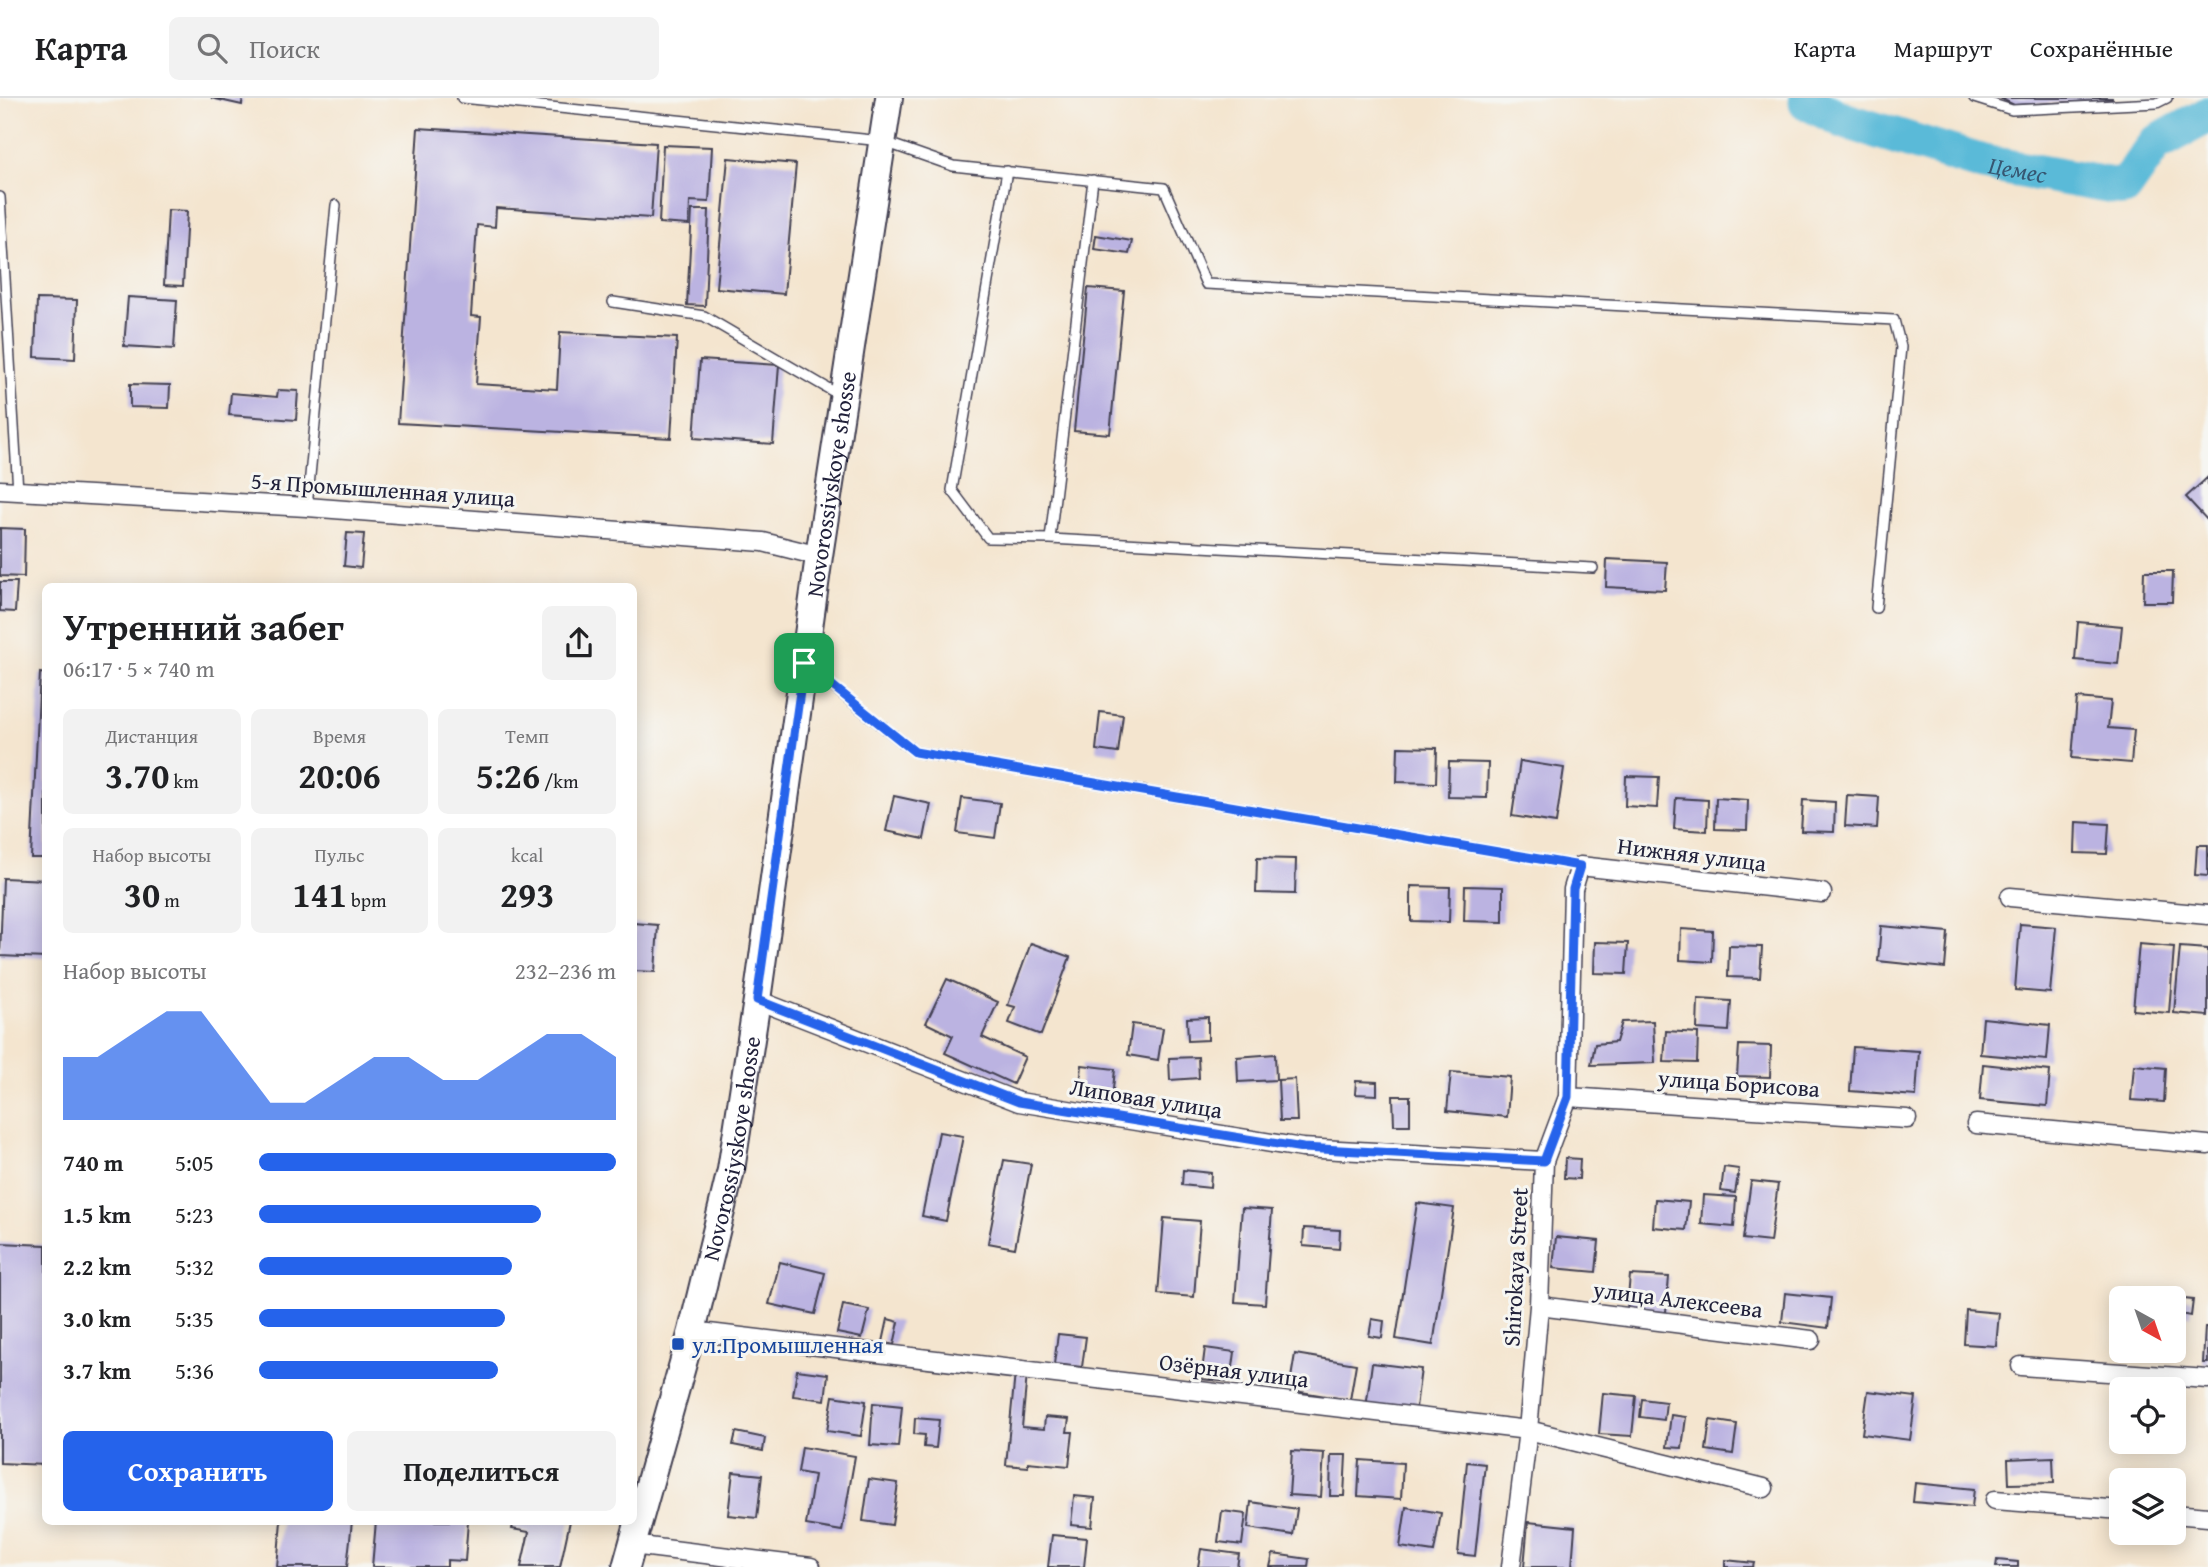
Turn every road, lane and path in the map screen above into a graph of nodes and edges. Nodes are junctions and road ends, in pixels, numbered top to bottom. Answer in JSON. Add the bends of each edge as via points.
{"nodes":[{"id":1,"x":462,"y":98,"type":"edge"},
{"id":2,"x":888,"y":98,"type":"edge"},
{"id":3,"x":1974,"y":98,"type":"edge"},
{"id":4,"x":2167,"y":98,"type":"edge"},
{"id":5,"x":882,"y":141,"type":"junction"},
{"id":6,"x":1007,"y":171,"type":"junction"},
{"id":7,"x":1093,"y":180,"type":"junction"},
{"id":8,"x":0,"y":197,"type":"edge"},
{"id":9,"x":336,"y":205,"type":"dead end"},
{"id":10,"x":613,"y":302,"type":"dead end"},
{"id":11,"x":843,"y":397,"type":"junction"},
{"id":12,"x":0,"y":490,"type":"edge"},
{"id":13,"x":18,"y":491,"type":"junction"},
{"id":14,"x":307,"y":507,"type":"junction"},
{"id":15,"x":1050,"y":539,"type":"junction"},
{"id":16,"x":819,"y":556,"type":"junction"},
{"id":17,"x":1593,"y":568,"type":"dead end"},
{"id":18,"x":1876,"y":608,"type":"dead end"},
{"id":19,"x":804,"y":663,"type":"junction"},
{"id":20,"x":1580,"y":866,"type":"junction"},
{"id":21,"x":1822,"y":894,"type":"dead end"},
{"id":22,"x":2010,"y":897,"type":"dead end"},
{"id":23,"x":2208,"y":915,"type":"edge"},
{"id":24,"x":757,"y":1000,"type":"junction"},
{"id":25,"x":1568,"y":1097,"type":"junction"},
{"id":26,"x":1907,"y":1119,"type":"dead end"},
{"id":27,"x":1976,"y":1124,"type":"dead end"},
{"id":28,"x":2208,"y":1145,"type":"edge"},
{"id":29,"x":1544,"y":1161,"type":"junction"},
{"id":30,"x":1539,"y":1306,"type":"junction"},
{"id":31,"x":692,"y":1331,"type":"junction"},
{"id":32,"x":1811,"y":1340,"type":"dead end"},
{"id":33,"x":2021,"y":1366,"type":"dead end"},
{"id":34,"x":2208,"y":1380,"type":"edge"},
{"id":35,"x":1528,"y":1430,"type":"junction"},
{"id":36,"x":1764,"y":1488,"type":"dead end"},
{"id":37,"x":1995,"y":1500,"type":"dead end"},
{"id":38,"x":2109,"y":1509,"type":"edge"},
{"id":39,"x":2186,"y":1515,"type":"edge"},
{"id":40,"x":2208,"y":1517,"type":"edge"},
{"id":41,"x":629,"y":1556,"type":"edge"},
{"id":42,"x":811,"y":1567,"type":"edge"},
{"id":43,"x":1511,"y":1567,"type":"edge"}],
"edges":[{"from":1,"to":5,"type":"lane"},
{"from":2,"to":5,"type":"main road","name":"Novorossiyskoye shosse"},
{"from":3,"to":4,"type":"lane","via":[[2015,110],[2157,103]]},
{"from":5,"to":6,"type":"lane","via":[[953,166]]},
{"from":5,"to":11,"type":"main road","name":"Novorossiyskoye shosse"},
{"from":6,"to":7,"type":"lane"},
{"from":6,"to":15,"type":"lane","via":[[952,490],[988,538]]},
{"from":7,"to":15,"type":"lane"},
{"from":7,"to":18,"type":"lane","via":[[1164,188],[1206,285],[1894,320],[1901,347]]},
{"from":8,"to":13,"type":"lane"},
{"from":9,"to":14,"type":"lane"},
{"from":10,"to":11,"type":"lane","via":[[704,316]]},
{"from":11,"to":16,"type":"main road","name":"Novorossiyskoye shosse"},
{"from":12,"to":13,"type":"street","name":"5-я Промышленная улица"},
{"from":13,"to":14,"type":"street","name":"5-я Промышленная улица"},
{"from":14,"to":16,"type":"street","name":"5-я Промышленная улица","via":[[763,542]]},
{"from":15,"to":17,"type":"lane"},
{"from":16,"to":19,"type":"main road","name":"Novorossiyskoye shosse"},
{"from":19,"to":20,"type":"lane","via":[[915,752]]},
{"from":19,"to":24,"type":"main road","name":"Novorossiyskoye shosse"},
{"from":20,"to":21,"type":"street","name":"Нижняя улица"},
{"from":20,"to":25,"type":"street","name":"Shirokaya Street","via":[[1573,889]]},
{"from":22,"to":23,"type":"street"},
{"from":24,"to":29,"type":"street","name":"Липовая улица","via":[[1019,1102],[1303,1148]]},
{"from":24,"to":31,"type":"main road","name":"Novorossiyskoye shosse","via":[[731,1170]]},
{"from":25,"to":26,"type":"street","name":"улица Борисова"},
{"from":25,"to":29,"type":"street","name":"Shirokaya Street"},
{"from":27,"to":28,"type":"street"},
{"from":29,"to":30,"type":"street","name":"Shirokaya Street"},
{"from":30,"to":32,"type":"street","name":"улица Алексеева"},
{"from":30,"to":35,"type":"street","name":"Shirokaya Street"},
{"from":31,"to":35,"type":"street","name":"Озёрная улица"},
{"from":31,"to":41,"type":"main road","name":"Novorossiyskoye shosse"},
{"from":33,"to":34,"type":"street"},
{"from":35,"to":36,"type":"street","name":"Озёрная улица"},
{"from":35,"to":43,"type":"street","name":"Shirokaya Street"},
{"from":37,"to":38,"type":"street"},
{"from":39,"to":40,"type":"street"},
{"from":41,"to":42,"type":"street"}]}
